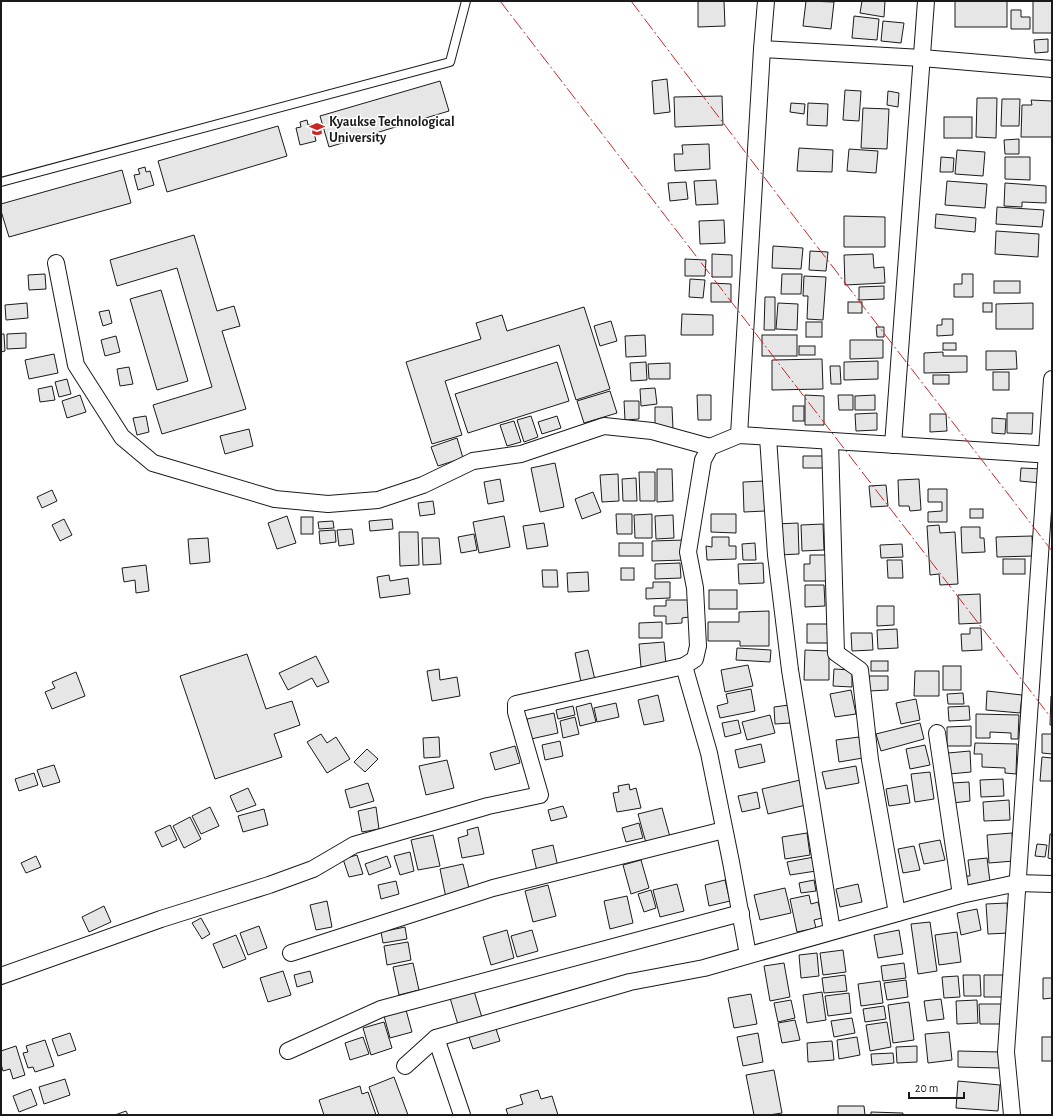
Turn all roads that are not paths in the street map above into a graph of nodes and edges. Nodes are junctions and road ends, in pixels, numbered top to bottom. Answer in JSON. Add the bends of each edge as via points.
{"nodes":[{"id":1,"x":466,"y":1,"type":"edge"},
{"id":2,"x":766,"y":1,"type":"edge"},
{"id":3,"x":926,"y":1,"type":"edge"},
{"id":4,"x":762,"y":49,"type":"junction"},
{"id":5,"x":922,"y":58,"type":"junction"},
{"id":6,"x":1052,"y":69,"type":"edge"},
{"id":7,"x":1,"y":182,"type":"edge"},
{"id":8,"x":56,"y":263,"type":"dead end"},
{"id":9,"x":1052,"y":379,"type":"edge"},
{"id":10,"x":739,"y":435,"type":"junction"},
{"id":11,"x":768,"y":437,"type":"junction"},
{"id":12,"x":830,"y":441,"type":"junction"},
{"id":13,"x":893,"y":445,"type":"junction"},
{"id":14,"x":710,"y":447,"type":"junction"},
{"id":15,"x":1049,"y":455,"type":"edge"},
{"id":16,"x":684,"y":666,"type":"junction"},
{"id":17,"x":937,"y":733,"type":"dead end"},
{"id":18,"x":724,"y":830,"type":"junction"},
{"id":19,"x":1017,"y":883,"type":"junction"},
{"id":20,"x":1052,"y":884,"type":"edge"},
{"id":21,"x":961,"y":895,"type":"junction"},
{"id":22,"x":741,"y":913,"type":"junction"},
{"id":23,"x":898,"y":913,"type":"junction"},
{"id":24,"x":832,"y":931,"type":"junction"},
{"id":25,"x":291,"y":953,"type":"dead end"},
{"id":26,"x":748,"y":955,"type":"junction"},
{"id":27,"x":1,"y":976,"type":"edge"},
{"id":28,"x":436,"y":1038,"type":"junction"},
{"id":29,"x":288,"y":1051,"type":"dead end"},
{"id":30,"x":405,"y":1066,"type":"dead end"},
{"id":31,"x":462,"y":1115,"type":"edge"},
{"id":32,"x":1012,"y":1115,"type":"edge"}],
"edges":[{"from":1,"to":7,"type":"lane","via":[[450,62]]},
{"from":2,"to":4,"type":"street"},
{"from":3,"to":5,"type":"street"},
{"from":4,"to":5,"type":"street"},
{"from":4,"to":10,"type":"street"},
{"from":5,"to":6,"type":"street"},
{"from":5,"to":13,"type":"street"},
{"from":8,"to":14,"type":"street","via":[[76,365],[122,437],[153,463],[275,499],[328,504],[378,500],[423,485],[473,461],[521,454],[604,426],[652,431]]},
{"from":9,"to":15,"type":"street"},
{"from":10,"to":11,"type":"street"},
{"from":10,"to":14,"type":"street"},
{"from":11,"to":12,"type":"street"},
{"from":11,"to":24,"type":"street","via":[[776,555],[790,670]]},
{"from":12,"to":13,"type":"street"},
{"from":12,"to":23,"type":"street","via":[[836,654],[860,670],[870,760]]},
{"from":13,"to":15,"type":"street"},
{"from":14,"to":16,"type":"street","via":[[703,460],[688,552],[695,588],[698,646],[695,659]]},
{"from":15,"to":19,"type":"street"},
{"from":16,"to":18,"type":"street","via":[[708,753]]},
{"from":16,"to":27,"type":"street","via":[[516,704],[516,712],[540,795],[488,806],[354,845],[314,869],[269,886],[161,919]]},
{"from":17,"to":21,"type":"street"},
{"from":18,"to":22,"type":"street"},
{"from":18,"to":25,"type":"street","via":[[493,888]]},
{"from":19,"to":20,"type":"street"},
{"from":19,"to":21,"type":"street"},
{"from":19,"to":32,"type":"street","via":[[1006,1052]]},
{"from":21,"to":23,"type":"street"},
{"from":22,"to":26,"type":"street"},
{"from":22,"to":29,"type":"street","via":[[382,1010]]},
{"from":23,"to":24,"type":"street"},
{"from":24,"to":26,"type":"street"},
{"from":26,"to":28,"type":"street","via":[[704,968],[630,982]]},
{"from":28,"to":30,"type":"street"},
{"from":28,"to":31,"type":"street"}]}
